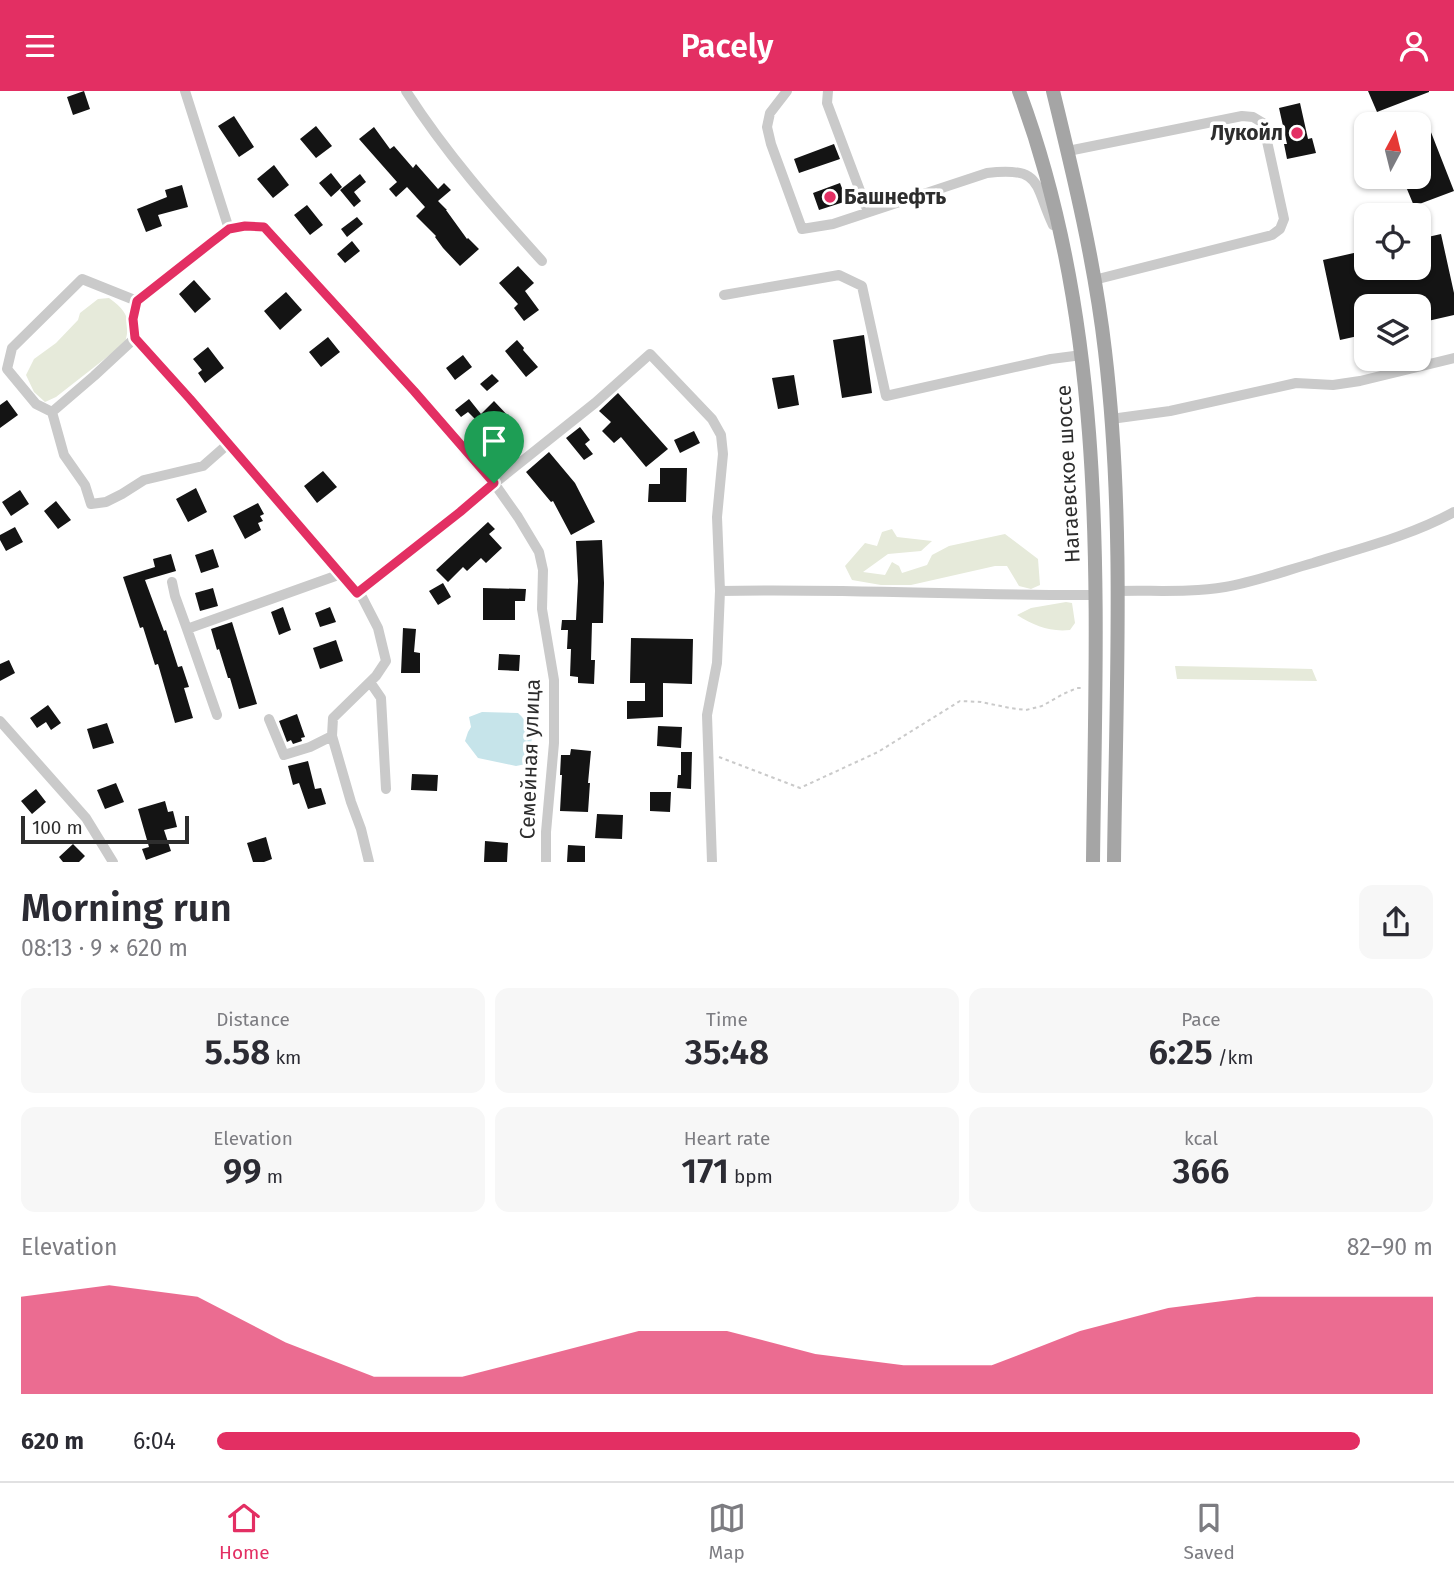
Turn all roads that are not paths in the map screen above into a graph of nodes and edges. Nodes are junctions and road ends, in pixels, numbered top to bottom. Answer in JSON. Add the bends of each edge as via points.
{"nodes":[{"id":1,"x":185,"y":91,"type":"edge"},
{"id":2,"x":406,"y":91,"type":"edge"},
{"id":3,"x":787,"y":91,"type":"edge"},
{"id":4,"x":828,"y":91,"type":"edge"},
{"id":5,"x":1019,"y":91,"type":"edge"},
{"id":6,"x":1053,"y":91,"type":"edge"},
{"id":7,"x":1068,"y":151,"type":"junction"},
{"id":8,"x":868,"y":212,"type":"junction"},
{"id":9,"x":229,"y":229,"type":"junction"},
{"id":10,"x":1063,"y":244,"type":"junction"},
{"id":11,"x":542,"y":261,"type":"dead end"},
{"id":12,"x":1094,"y":280,"type":"junction"},
{"id":13,"x":724,"y":295,"type":"dead end"},
{"id":14,"x":137,"y":301,"type":"junction"},
{"id":15,"x":135,"y":338,"type":"junction"},
{"id":16,"x":1082,"y":355,"type":"junction"},
{"id":17,"x":1454,"y":358,"type":"edge"},
{"id":18,"x":52,"y":412,"type":"junction"},
{"id":19,"x":1111,"y":419,"type":"junction"},
{"id":20,"x":228,"y":444,"type":"junction"},
{"id":21,"x":494,"y":483,"type":"junction"},
{"id":22,"x":1454,"y":512,"type":"edge"},
{"id":23,"x":341,"y":574,"type":"junction"},
{"id":24,"x":172,"y":582,"type":"dead end"},
{"id":25,"x":720,"y":591,"type":"junction"},
{"id":26,"x":1117,"y":591,"type":"junction"},
{"id":27,"x":357,"y":593,"type":"junction"},
{"id":28,"x":1096,"y":595,"type":"junction"},
{"id":29,"x":187,"y":629,"type":"junction"},
{"id":30,"x":370,"y":682,"type":"junction"},
{"id":31,"x":1116,"y":691,"type":"junction"},
{"id":32,"x":217,"y":715,"type":"dead end"},
{"id":33,"x":269,"y":719,"type":"dead end"},
{"id":34,"x":0,"y":721,"type":"edge"},
{"id":35,"x":332,"y":737,"type":"junction"},
{"id":36,"x":386,"y":789,"type":"dead end"},
{"id":37,"x":111,"y":861,"type":"edge"},
{"id":38,"x":369,"y":862,"type":"edge"},
{"id":39,"x":546,"y":862,"type":"edge"},
{"id":40,"x":712,"y":862,"type":"edge"},
{"id":41,"x":1093,"y":862,"type":"edge"},
{"id":42,"x":1114,"y":862,"type":"edge"},
{"id":43,"x":1119,"y":862,"type":"edge"}],
"edges":[{"from":1,"to":9,"type":"street"},
{"from":2,"to":11,"type":"street","via":[[474,183]]},
{"from":3,"to":8,"type":"street","via":[[770,113],[767,127],[803,229]]},
{"from":4,"to":8,"type":"street","via":[[827,103]]},
{"from":5,"to":10,"type":"main road","name":"Нагаевское шоссе"},
{"from":6,"to":7,"type":"main road","name":"Нагаевское шоссе"},
{"from":7,"to":12,"type":"main road","name":"Нагаевское шоссе"},
{"from":7,"to":12,"type":"street","via":[[1253,117],[1263,123],[1284,219],[1272,235]]},
{"from":8,"to":10,"type":"street","via":[[987,173],[1018,172],[1038,185]]},
{"from":9,"to":14,"type":"street"},
{"from":9,"to":21,"type":"street","name":"Семейная улица","via":[[264,227]]},
{"from":10,"to":16,"type":"main road","name":"Нагаевское шоссе"},
{"from":12,"to":19,"type":"main road","name":"Нагаевское шоссе"},
{"from":13,"to":16,"type":"street","via":[[839,275],[862,286],[886,396]]},
{"from":14,"to":15,"type":"street"},
{"from":14,"to":18,"type":"street","via":[[82,279],[12,348],[7,369],[36,404]]},
{"from":15,"to":18,"type":"street"},
{"from":15,"to":20,"type":"street"},
{"from":16,"to":28,"type":"main road","name":"Нагаевское шоссе","via":[[1090,430]]},
{"from":17,"to":19,"type":"street","via":[[1360,381],[1296,383]]},
{"from":18,"to":20,"type":"street","via":[[64,455],[85,485],[91,504],[106,502],[144,479],[203,466]]},
{"from":19,"to":26,"type":"main road","name":"Нагаевское шоссе"},
{"from":20,"to":23,"type":"street"},
{"from":21,"to":25,"type":"street","via":[[650,354],[712,419],[721,435]]},
{"from":21,"to":27,"type":"street"},
{"from":21,"to":39,"type":"street","name":"Семейная улица","via":[[532,539],[543,571],[542,609],[554,680]]},
{"from":22,"to":26,"type":"street","via":[[1374,544],[1250,581],[1200,589]]},
{"from":23,"to":27,"type":"street"},
{"from":23,"to":29,"type":"street"},
{"from":24,"to":29,"type":"street"},
{"from":25,"to":28,"type":"street"},
{"from":25,"to":40,"type":"street","via":[[717,663],[707,715]]},
{"from":26,"to":31,"type":"main road","name":"Нагаевское шоссе"},
{"from":27,"to":30,"type":"street","via":[[377,628],[386,661]]},
{"from":28,"to":41,"type":"main road","name":"Нагаевское шоссе"},
{"from":29,"to":32,"type":"street"},
{"from":30,"to":35,"type":"street","via":[[333,718]]},
{"from":30,"to":36,"type":"street","via":[[381,698]]},
{"from":31,"to":42,"type":"main road","name":"Нагаевское шоссе"},
{"from":31,"to":43,"type":"main road"},
{"from":33,"to":35,"type":"street","via":[[284,755]]},
{"from":34,"to":37,"type":"street","via":[[86,818]]},
{"from":35,"to":38,"type":"street"}]}
